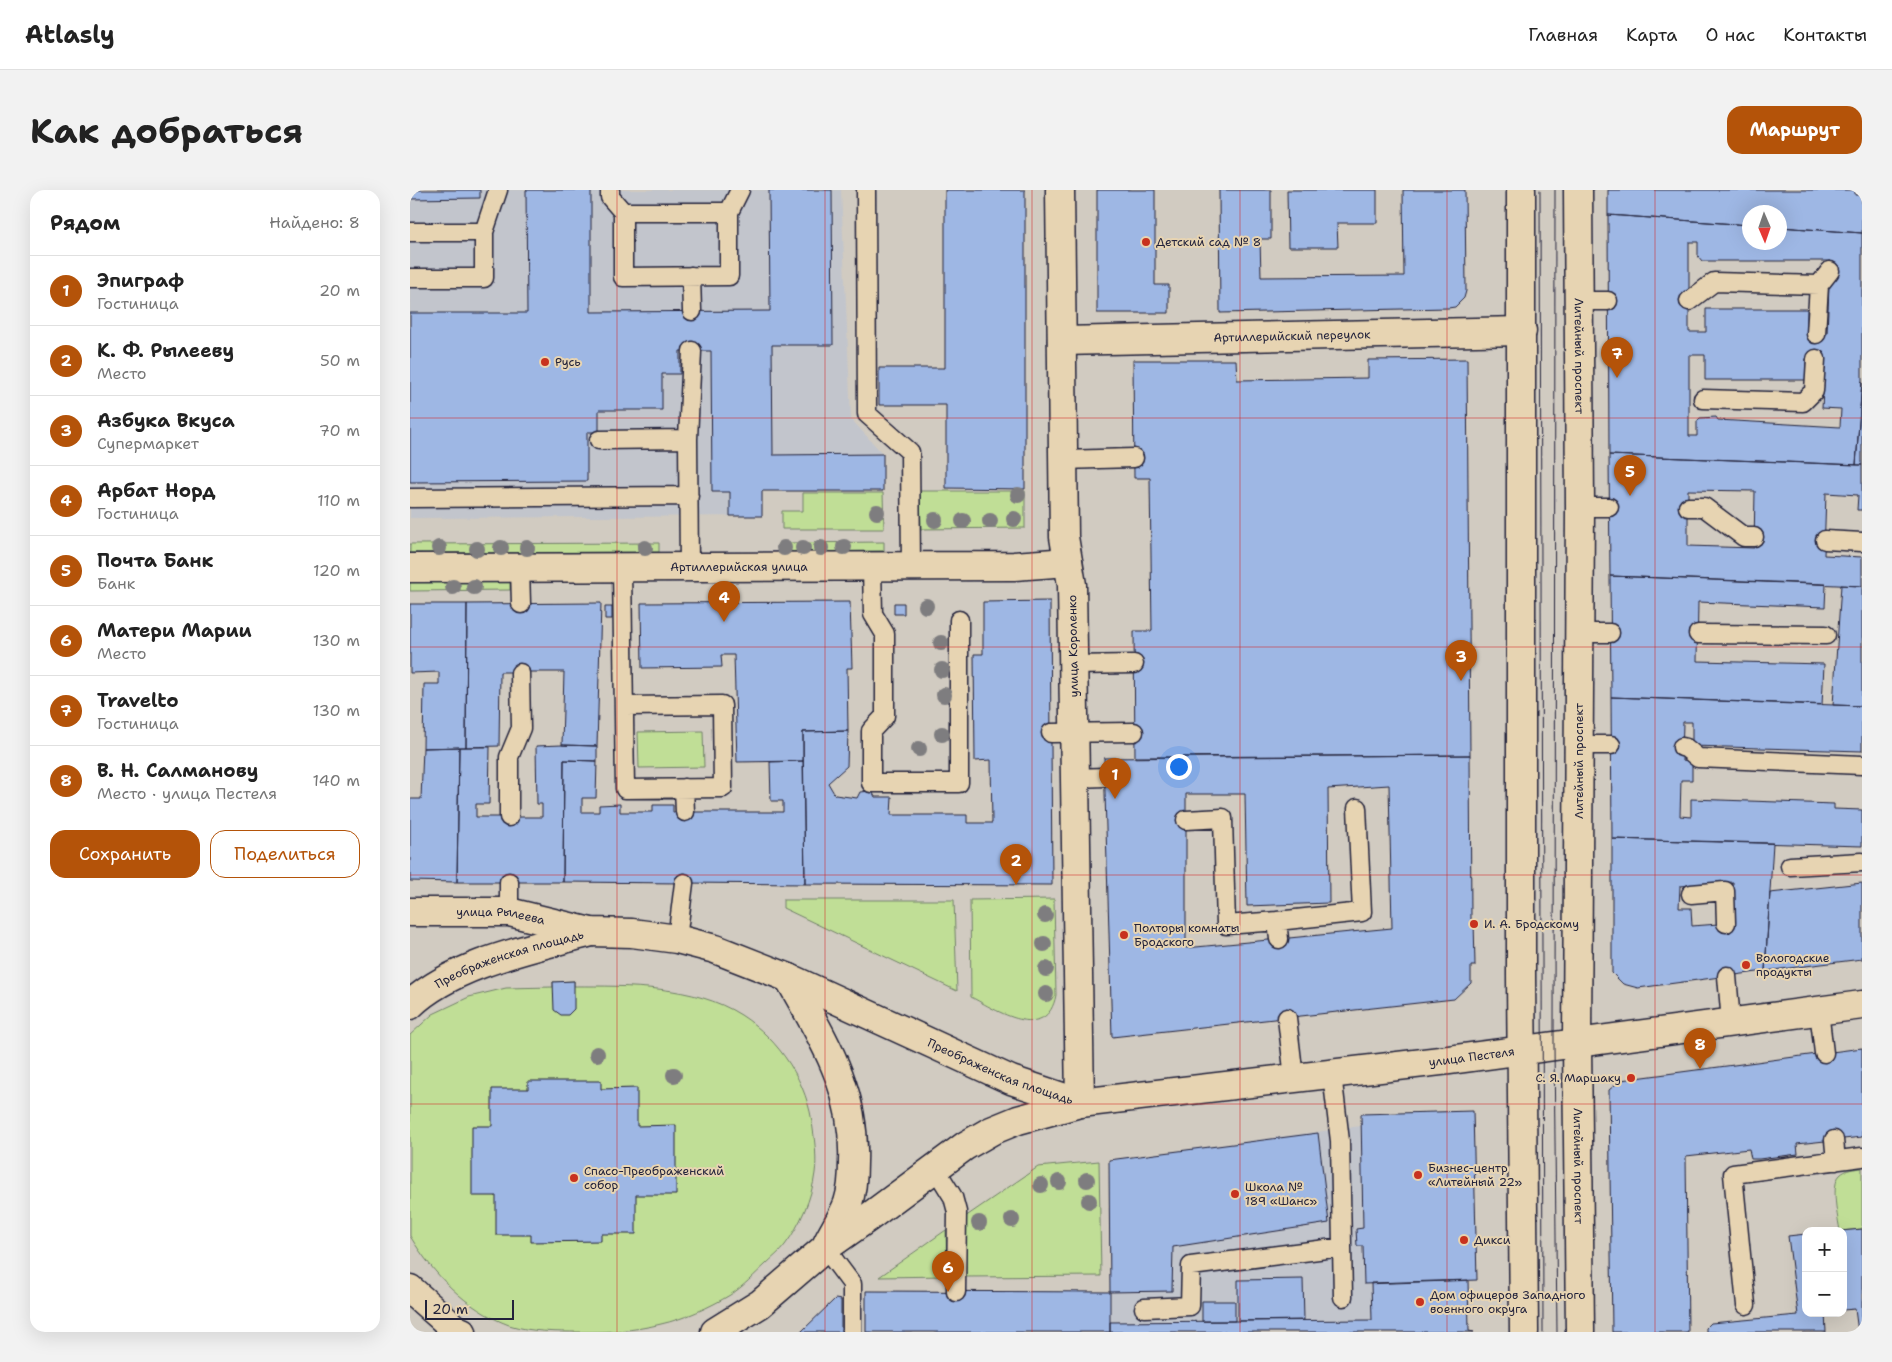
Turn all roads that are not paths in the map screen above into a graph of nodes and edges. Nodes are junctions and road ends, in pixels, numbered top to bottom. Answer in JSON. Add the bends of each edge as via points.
{"nodes":[{"id":1,"x":498,"y":190,"type":"edge"},
{"id":2,"x":610,"y":190,"type":"edge"},
{"id":3,"x":740,"y":190,"type":"edge"},
{"id":4,"x":866,"y":190,"type":"edge"},
{"id":5,"x":1060,"y":190,"type":"edge"},
{"id":6,"x":1521,"y":190,"type":"edge"},
{"id":7,"x":1578,"y":190,"type":"edge"},
{"id":8,"x":623,"y":212,"type":"junction"},
{"id":9,"x":729,"y":212,"type":"junction"},
{"id":10,"x":410,"y":232,"type":"edge"},
{"id":11,"x":484,"y":232,"type":"junction"},
{"id":12,"x":691,"y":276,"type":"junction"},
{"id":13,"x":410,"y":278,"type":"edge"},
{"id":14,"x":1689,"y":300,"type":"dead end"},
{"id":15,"x":1578,"y":301,"type":"junction"},
{"id":16,"x":1608,"y":301,"type":"dead end"},
{"id":17,"x":692,"y":311,"type":"dead end"},
{"id":18,"x":1522,"y":331,"type":"junction"},
{"id":19,"x":1816,"y":334,"type":"dead end"},
{"id":20,"x":1062,"y":341,"type":"junction"},
{"id":21,"x":692,"y":351,"type":"dead end"},
{"id":22,"x":1816,"y":359,"type":"dead end"},
{"id":23,"x":1703,"y":399,"type":"dead end"},
{"id":24,"x":688,"y":439,"type":"junction"},
{"id":25,"x":599,"y":440,"type":"dead end"},
{"id":26,"x":1134,"y":458,"type":"dead end"},
{"id":27,"x":1063,"y":460,"type":"junction"},
{"id":28,"x":688,"y":496,"type":"junction"},
{"id":29,"x":410,"y":498,"type":"edge"},
{"id":30,"x":1580,"y":507,"type":"junction"},
{"id":31,"x":1610,"y":507,"type":"dead end"},
{"id":32,"x":1688,"y":508,"type":"dead end"},
{"id":33,"x":1754,"y":537,"type":"dead end"},
{"id":34,"x":1825,"y":540,"type":"dead end"},
{"id":35,"x":1862,"y":542,"type":"edge"},
{"id":36,"x":1068,"y":562,"type":"junction"},
{"id":37,"x":911,"y":566,"type":"junction"},
{"id":38,"x":872,"y":567,"type":"junction"},
{"id":39,"x":410,"y":568,"type":"edge"},
{"id":40,"x":520,"y":568,"type":"junction"},
{"id":41,"x":622,"y":568,"type":"junction"},
{"id":42,"x":689,"y":568,"type":"junction"},
{"id":43,"x":521,"y":604,"type":"dead end"},
{"id":44,"x":959,"y":620,"type":"dead end"},
{"id":45,"x":1579,"y":633,"type":"junction"},
{"id":46,"x":1610,"y":633,"type":"dead end"},
{"id":47,"x":1698,"y":634,"type":"dead end"},
{"id":48,"x":1826,"y":635,"type":"dead end"},
{"id":49,"x":1134,"y":664,"type":"dead end"},
{"id":50,"x":1074,"y":665,"type":"junction"},
{"id":51,"x":520,"y":673,"type":"dead end"},
{"id":52,"x":624,"y":706,"type":"junction"},
{"id":53,"x":1134,"y":732,"type":"dead end"},
{"id":54,"x":1063,"y":733,"type":"junction"},
{"id":55,"x":1578,"y":745,"type":"junction"},
{"id":56,"x":1611,"y":745,"type":"dead end"},
{"id":57,"x":1682,"y":747,"type":"dead end"},
{"id":58,"x":1862,"y":765,"type":"edge"},
{"id":59,"x":1105,"y":777,"type":"dead end"},
{"id":60,"x":1075,"y":778,"type":"junction"},
{"id":61,"x":684,"y":788,"type":"junction"},
{"id":62,"x":1357,"y":808,"type":"dead end"},
{"id":63,"x":685,"y":812,"type":"dead end"},
{"id":64,"x":509,"y":817,"type":"dead end"},
{"id":65,"x":1186,"y":820,"type":"dead end"},
{"id":66,"x":1862,"y":862,"type":"edge"},
{"id":67,"x":1790,"y":866,"type":"dead end"},
{"id":68,"x":509,"y":882,"type":"dead end"},
{"id":69,"x":684,"y":883,"type":"dead end"},
{"id":70,"x":1691,"y":894,"type":"dead end"},
{"id":71,"x":410,"y":912,"type":"edge"},
{"id":72,"x":509,"y":912,"type":"junction"},
{"id":73,"x":1277,"y":921,"type":"junction"},
{"id":74,"x":1726,"y":923,"type":"dead end"},
{"id":75,"x":591,"y":932,"type":"junction"},
{"id":76,"x":676,"y":939,"type":"junction"},
{"id":77,"x":1279,"y":939,"type":"dead end"},
{"id":78,"x":1727,"y":976,"type":"dead end"},
{"id":79,"x":789,"y":978,"type":"junction"},
{"id":80,"x":410,"y":1005,"type":"edge"},
{"id":81,"x":1862,"y":1005,"type":"edge"},
{"id":82,"x":1819,"y":1011,"type":"junction"},
{"id":83,"x":1287,"y":1018,"type":"dead end"},
{"id":84,"x":1731,"y":1022,"type":"junction"},
{"id":85,"x":1577,"y":1043,"type":"junction"},
{"id":86,"x":1522,"y":1050,"type":"junction"},
{"id":87,"x":1824,"y":1053,"type":"dead end"},
{"id":88,"x":1332,"y":1074,"type":"junction"},
{"id":89,"x":1294,"y":1078,"type":"junction"},
{"id":90,"x":1080,"y":1103,"type":"junction"},
{"id":91,"x":1834,"y":1140,"type":"dead end"},
{"id":92,"x":1862,"y":1157,"type":"edge"},
{"id":93,"x":1836,"y":1161,"type":"junction"},
{"id":94,"x":935,"y":1168,"type":"junction"},
{"id":95,"x":1342,"y":1247,"type":"junction"},
{"id":96,"x":825,"y":1248,"type":"junction"},
{"id":97,"x":410,"y":1288,"type":"edge"},
{"id":98,"x":956,"y":1292,"type":"dead end"},
{"id":99,"x":1343,"y":1297,"type":"dead end"},
{"id":100,"x":1746,"y":1305,"type":"dead end"},
{"id":101,"x":1144,"y":1308,"type":"dead end"},
{"id":102,"x":462,"y":1332,"type":"edge"},
{"id":103,"x":716,"y":1332,"type":"edge"},
{"id":104,"x":852,"y":1332,"type":"edge"},
{"id":105,"x":1524,"y":1332,"type":"edge"},
{"id":106,"x":1580,"y":1332,"type":"edge"}],
"edges":[{"from":1,"to":11,"type":"lane"},
{"from":2,"to":8,"type":"lane","via":[[610,197]]},
{"from":3,"to":9,"type":"lane"},
{"from":4,"to":37,"type":"lane","via":[[867,414],[910,452]]},
{"from":5,"to":20,"type":"street","name":"улица Короленко"},
{"from":6,"to":18,"type":"street"},
{"from":7,"to":15,"type":"street","name":"Литейный проспект"},
{"from":8,"to":9,"type":"lane"},
{"from":8,"to":12,"type":"lane","via":[[623,276]]},
{"from":9,"to":12,"type":"lane","via":[[729,276]]},
{"from":10,"to":11,"type":"lane"},
{"from":11,"to":13,"type":"lane","via":[[484,278]]},
{"from":12,"to":17,"type":"lane"},
{"from":14,"to":19,"type":"lane","via":[[1714,282],[1825,278]]},
{"from":15,"to":16,"type":"lane"},
{"from":15,"to":30,"type":"street","name":"Литейный проспект"},
{"from":18,"to":20,"type":"street","name":"Артиллерийский переулок"},
{"from":18,"to":86,"type":"street"},
{"from":20,"to":27,"type":"street","name":"улица Короленко"},
{"from":21,"to":24,"type":"lane"},
{"from":22,"to":23,"type":"lane","via":[[1814,391],[1803,402]]},
{"from":24,"to":25,"type":"lane"},
{"from":24,"to":28,"type":"lane"},
{"from":26,"to":27,"type":"lane"},
{"from":27,"to":36,"type":"street","name":"улица Короленко","via":[[1064,537]]},
{"from":28,"to":29,"type":"lane"},
{"from":28,"to":42,"type":"lane"},
{"from":30,"to":31,"type":"lane"},
{"from":30,"to":45,"type":"street","name":"Литейный проспект"},
{"from":32,"to":33,"type":"lane","via":[[1704,507],[1744,537]]},
{"from":34,"to":35,"type":"lane"},
{"from":36,"to":37,"type":"street","name":"Артиллерийская улица","via":[[1014,566]]},
{"from":36,"to":50,"type":"street","name":"улица Короленко","via":[[1072,585]]},
{"from":37,"to":38,"type":"street","name":"Артиллерийская улица"},
{"from":38,"to":42,"type":"street","name":"Артиллерийская улица"},
{"from":38,"to":44,"type":"lane","via":[[873,614],[885,634],[885,716],[871,731],[871,783],[959,783],[967,735]]},
{"from":39,"to":40,"type":"street","name":"Артиллерийская улица"},
{"from":40,"to":41,"type":"street","name":"Артиллерийская улица"},
{"from":40,"to":43,"type":"lane"},
{"from":41,"to":42,"type":"street","name":"Артиллерийская улица"},
{"from":41,"to":52,"type":"lane"},
{"from":45,"to":46,"type":"lane"},
{"from":45,"to":55,"type":"street","name":"Литейный проспект"},
{"from":47,"to":48,"type":"lane"},
{"from":49,"to":50,"type":"lane"},
{"from":50,"to":54,"type":"street","name":"улица Короленко"},
{"from":51,"to":64,"type":"lane","via":[[520,728],[509,758]]},
{"from":52,"to":61,"type":"lane","via":[[625,789]]},
{"from":52,"to":61,"type":"lane","via":[[722,705],[722,788]]},
{"from":53,"to":54,"type":"lane"},
{"from":54,"to":60,"type":"street","name":"улица Короленко"},
{"from":55,"to":56,"type":"lane"},
{"from":55,"to":85,"type":"street","name":"Литейный проспект"},
{"from":57,"to":58,"type":"lane","via":[[1698,758]]},
{"from":59,"to":60,"type":"lane"},
{"from":60,"to":90,"type":"street","name":"улица Короленко"},
{"from":61,"to":63,"type":"lane"},
{"from":62,"to":73,"type":"lane","via":[[1362,912]]},
{"from":65,"to":73,"type":"lane","via":[[1223,818],[1226,926]]},
{"from":66,"to":67,"type":"lane"},
{"from":68,"to":72,"type":"lane"},
{"from":69,"to":76,"type":"lane"},
{"from":70,"to":74,"type":"lane","via":[[1725,891]]},
{"from":71,"to":72,"type":"street","name":"улица Рылеева"},
{"from":72,"to":75,"type":"street","name":"улица Рылеева"},
{"from":73,"to":77,"type":"lane"},
{"from":75,"to":76,"type":"street","name":"Преображенская площадь"},
{"from":75,"to":80,"type":"street","name":"Преображенская площадь","via":[[460,972],[424,992]]},
{"from":76,"to":79,"type":"street","name":"Преображенская площадь","via":[[715,949]]},
{"from":78,"to":84,"type":"lane"},
{"from":79,"to":90,"type":"street","name":"Преображенская площадь","via":[[1011,1080]]},
{"from":79,"to":96,"type":"street","name":"Преображенская площадь","via":[[832,1056],[849,1105],[853,1130],[853,1174],[848,1203]]},
{"from":81,"to":82,"type":"street","name":"улица Пестеля"},
{"from":82,"to":84,"type":"street","name":"улица Пестеля"},
{"from":82,"to":87,"type":"lane"},
{"from":83,"to":89,"type":"lane"},
{"from":84,"to":85,"type":"street","name":"улица Пестеля"},
{"from":85,"to":86,"type":"street","name":"улица Пестеля"},
{"from":85,"to":106,"type":"street","name":"Литейный проспект"},
{"from":86,"to":88,"type":"street","name":"улица Пестеля"},
{"from":86,"to":105,"type":"street"},
{"from":88,"to":89,"type":"street","name":"улица Пестеля"},
{"from":88,"to":95,"type":"lane","via":[[1340,1141]]},
{"from":89,"to":90,"type":"street","name":"улица Пестеля"},
{"from":90,"to":94,"type":"street","name":"Преображенская площадь","via":[[991,1131]]},
{"from":91,"to":93,"type":"lane"},
{"from":92,"to":93,"type":"lane"},
{"from":93,"to":100,"type":"lane","via":[[1733,1174]]},
{"from":94,"to":96,"type":"street","name":"Преображенская площадь"},
{"from":94,"to":98,"type":"lane","via":[[953,1197],[957,1212]]},
{"from":95,"to":99,"type":"lane"},
{"from":95,"to":101,"type":"lane","via":[[1191,1266],[1190,1306]]},
{"from":96,"to":103,"type":"street","name":"Преображенская площадь","via":[[760,1304]]},
{"from":96,"to":104,"type":"lane","via":[[852,1284]]},
{"from":97,"to":102,"type":"street"}]}
